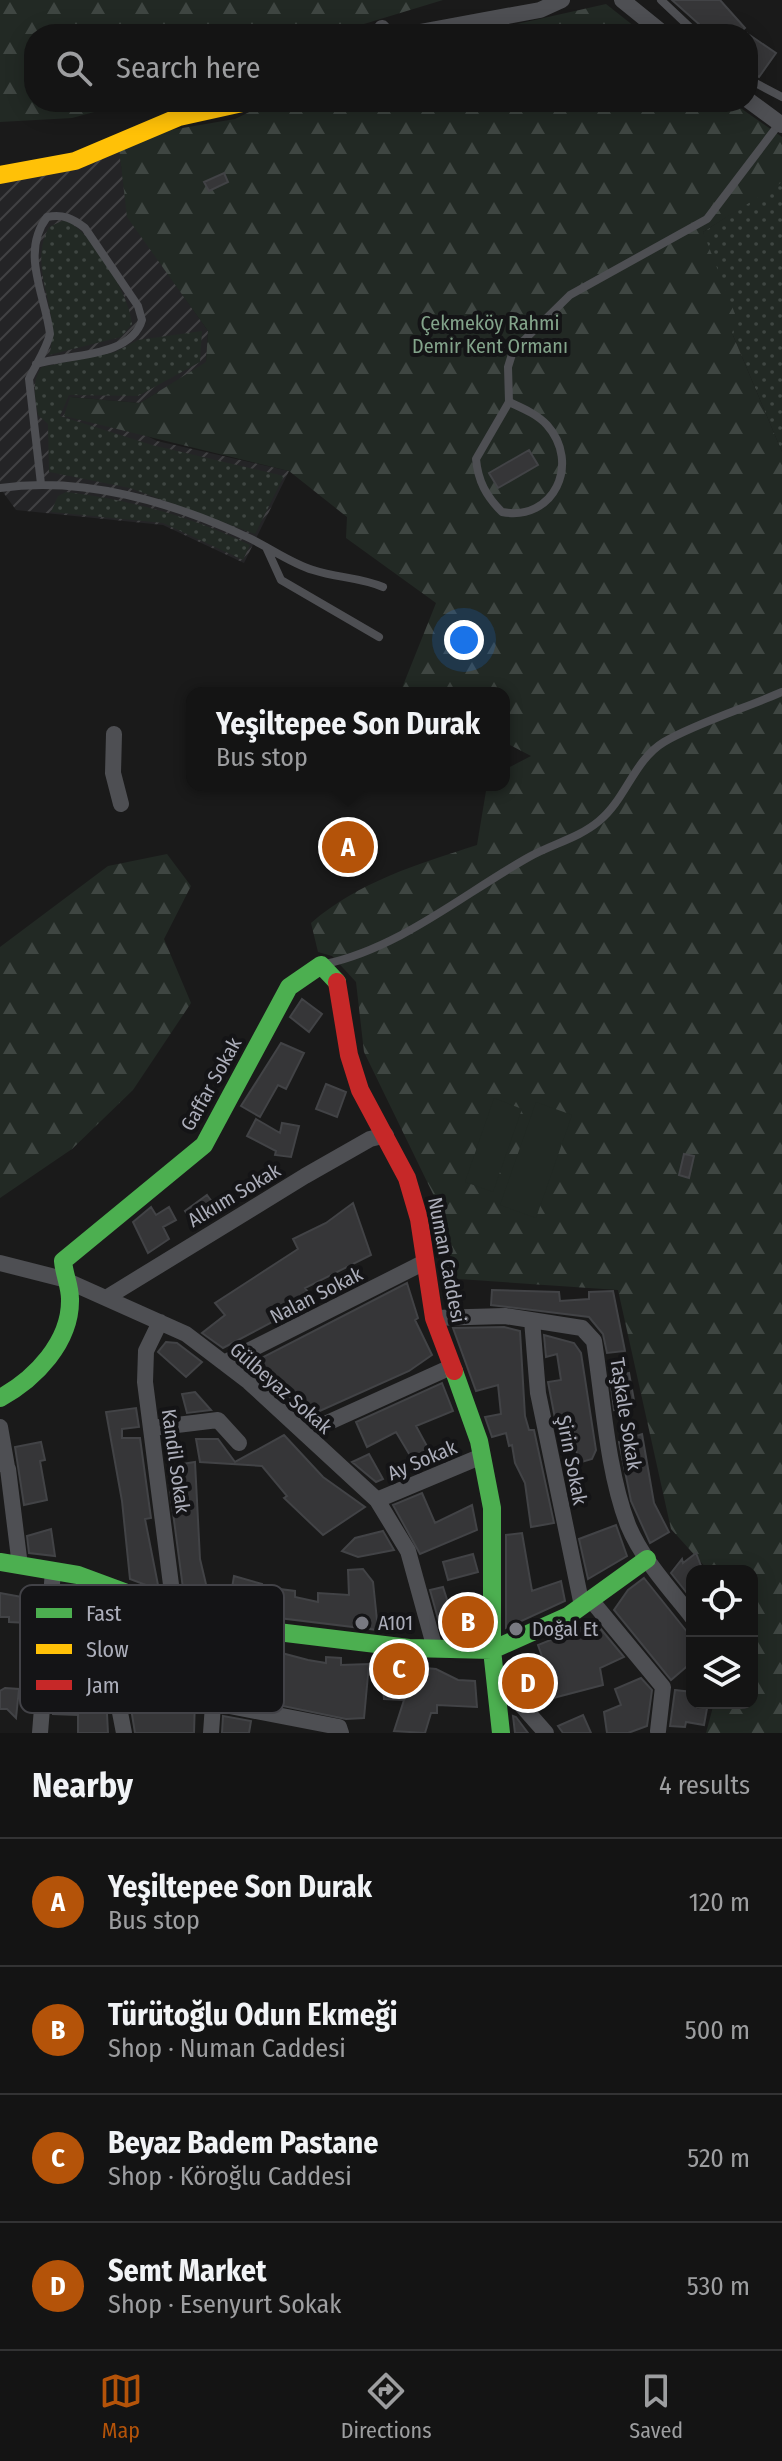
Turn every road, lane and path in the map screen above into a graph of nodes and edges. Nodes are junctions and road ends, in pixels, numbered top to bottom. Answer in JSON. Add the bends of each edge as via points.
{"nodes":[{"id":1,"x":562,"y":0,"type":"edge"},
{"id":2,"x":622,"y":0,"type":"edge"},
{"id":3,"x":661,"y":0,"type":"edge"},
{"id":4,"x":470,"y":3,"type":"dead end"},
{"id":5,"x":538,"y":5,"type":"edge"},
{"id":6,"x":471,"y":22,"type":"junction"},
{"id":7,"x":461,"y":24,"type":"edge"},
{"id":8,"x":652,"y":24,"type":"edge"},
{"id":9,"x":686,"y":24,"type":"edge"},
{"id":10,"x":758,"y":84,"type":"edge"},
{"id":11,"x":782,"y":97,"type":"edge"},
{"id":12,"x":758,"y":107,"type":"edge"},
{"id":13,"x":174,"y":112,"type":"edge"},
{"id":14,"x":781,"y":124,"type":"edge"},
{"id":15,"x":0,"y":175,"type":"edge"},
{"id":16,"x":36,"y":364,"type":"junction"},
{"id":17,"x":509,"y":402,"type":"junction"},
{"id":18,"x":41,"y":484,"type":"junction"},
{"id":19,"x":0,"y":488,"type":"edge"},
{"id":20,"x":266,"y":547,"type":"junction"},
{"id":21,"x":383,"y":587,"type":"dead end"},
{"id":22,"x":379,"y":637,"type":"dead end"},
{"id":23,"x":782,"y":692,"type":"edge"},
{"id":24,"x":114,"y":734,"type":"dead end"},
{"id":25,"x":121,"y":804,"type":"dead end"},
{"id":26,"x":321,"y":965,"type":"junction"},
{"id":27,"x":386,"y":1135,"type":"junction"},
{"id":28,"x":425,"y":1262,"type":"junction"},
{"id":29,"x":0,"y":1263,"type":"edge"},
{"id":30,"x":63,"y":1279,"type":"junction"},
{"id":31,"x":106,"y":1298,"type":"junction"},
{"id":32,"x":434,"y":1318,"type":"junction"},
{"id":33,"x":532,"y":1320,"type":"junction"},
{"id":34,"x":160,"y":1322,"type":"junction"},
{"id":35,"x":224,"y":1363,"type":"junction"},
{"id":36,"x":451,"y":1367,"type":"junction"},
{"id":37,"x":0,"y":1398,"type":"edge"},
{"id":38,"x":0,"y":1427,"type":"edge"},
{"id":39,"x":152,"y":1428,"type":"junction"},
{"id":40,"x":305,"y":1433,"type":"junction"},
{"id":41,"x":239,"y":1443,"type":"dead end"},
{"id":42,"x":482,"y":1456,"type":"junction"},
{"id":43,"x":4,"y":1464,"type":"edge"},
{"id":44,"x":377,"y":1500,"type":"junction"},
{"id":45,"x":647,"y":1559,"type":"junction"},
{"id":46,"x":0,"y":1562,"type":"edge"},
{"id":47,"x":20,"y":1566,"type":"junction"},
{"id":48,"x":53,"y":1571,"type":"junction"},
{"id":49,"x":52,"y":1585,"type":"edge"},
{"id":50,"x":107,"y":1585,"type":"edge"},
{"id":51,"x":171,"y":1585,"type":"edge"},
{"id":52,"x":586,"y":1603,"type":"junction"},
{"id":53,"x":686,"y":1609,"type":"edge"},
{"id":54,"x":284,"y":1632,"type":"edge"},
{"id":55,"x":435,"y":1649,"type":"junction"},
{"id":56,"x":492,"y":1650,"type":"junction"},
{"id":57,"x":493,"y":1673,"type":"junction"},
{"id":58,"x":42,"y":1713,"type":"edge"},
{"id":59,"x":120,"y":1713,"type":"edge"},
{"id":60,"x":213,"y":1713,"type":"edge"},
{"id":61,"x":279,"y":1713,"type":"edge"},
{"id":62,"x":660,"y":1732,"type":"edge"},
{"id":63,"x":40,"y":1733,"type":"edge"},
{"id":64,"x":124,"y":1733,"type":"edge"},
{"id":65,"x":211,"y":1733,"type":"edge"},
{"id":66,"x":341,"y":1733,"type":"edge"},
{"id":67,"x":501,"y":1733,"type":"edge"},
{"id":68,"x":546,"y":1733,"type":"edge"}],
"edges":[{"from":1,"to":5,"type":"street"},
{"from":2,"to":8,"type":"street"},
{"from":3,"to":9,"type":"lane"},
{"from":4,"to":6,"type":"street"},
{"from":5,"to":6,"type":"street"},
{"from":6,"to":7,"type":"street"},
{"from":10,"to":11,"type":"lane"},
{"from":12,"to":14,"type":"street"},
{"from":13,"to":15,"type":"street","via":[[75,161]]},
{"from":14,"to":17,"type":"lane","via":[[707,219],[594,280],[537,325],[513,351]]},
{"from":16,"to":16,"type":"lane","via":[[50,334],[32,248],[47,217],[58,215],[85,228],[142,320],[132,338],[115,346]]},
{"from":16,"to":18,"type":"lane","via":[[29,379]]},
{"from":17,"to":17,"type":"lane","via":[[481,446],[477,472],[502,512],[519,514],[554,493],[565,462],[548,425]]},
{"from":18,"to":19,"type":"lane"},
{"from":18,"to":20,"type":"lane","via":[[127,495]]},
{"from":20,"to":21,"type":"lane","via":[[312,570]]},
{"from":20,"to":22,"type":"lane","via":[[281,580]]},
{"from":23,"to":26,"type":"lane","via":[[665,742],[645,758],[597,823],[358,957]]},
{"from":24,"to":25,"type":"street","via":[[113,773]]},
{"from":26,"to":27,"type":"street","name":"Numan Caddesi","via":[[336,980],[360,1090]]},
{"from":26,"to":30,"type":"street","name":"Gaffar Sokak","via":[[289,987],[204,1145],[63,1261]]},
{"from":27,"to":28,"type":"street","name":"Numan Caddesi","via":[[407,1178]]},
{"from":27,"to":31,"type":"street","name":"Alkıım Sokak","via":[[305,1176]]},
{"from":28,"to":32,"type":"street","name":"Numan Caddesi"},
{"from":28,"to":35,"type":"street","name":"Nalan Sokak"},
{"from":29,"to":30,"type":"street","name":"Gülbeyaz Sokak"},
{"from":30,"to":31,"type":"street","name":"Gülbeyaz Sokak"},
{"from":30,"to":37,"type":"street","via":[[70,1298],[66,1320],[45,1361],[29,1381]]},
{"from":31,"to":34,"type":"street","name":"Gülbeyaz Sokak"},
{"from":32,"to":33,"type":"street","name":"Taşkale Sokak"},
{"from":32,"to":36,"type":"street","name":"Numan Caddesi"},
{"from":33,"to":45,"type":"street","name":"Taşkale Sokak","via":[[582,1328],[594,1341],[617,1482],[628,1525]]},
{"from":33,"to":52,"type":"street","name":"Şirin Sokak","via":[[538,1393]]},
{"from":34,"to":35,"type":"street","name":"Gülbeyaz Sokak"},
{"from":34,"to":39,"type":"street","name":"Kandil Sokak","via":[[146,1351]]},
{"from":35,"to":40,"type":"street","name":"Gülbeyaz Sokak"},
{"from":36,"to":40,"type":"street"},
{"from":36,"to":42,"type":"street","name":"Numan Caddesi"},
{"from":38,"to":43,"type":"street"},
{"from":39,"to":41,"type":"street","via":[[218,1420]]},
{"from":39,"to":51,"type":"street","name":"Kandil Sokak"},
{"from":40,"to":44,"type":"street","name":"Gülbeyaz Sokak"},
{"from":42,"to":44,"type":"street","name":"Ay Sokak"},
{"from":42,"to":56,"type":"street","name":"Numan Caddesi","via":[[492,1508]]},
{"from":43,"to":47,"type":"street"},
{"from":44,"to":55,"type":"street","name":"Gülbeyaz Sokak","via":[[408,1551]]},
{"from":45,"to":52,"type":"street"},
{"from":45,"to":53,"type":"street","name":"Taşkale Sokak"},
{"from":46,"to":47,"type":"street"},
{"from":47,"to":48,"type":"street"},
{"from":48,"to":49,"type":"street"},
{"from":48,"to":50,"type":"street"},
{"from":52,"to":56,"type":"street"},
{"from":52,"to":62,"type":"street","via":[[663,1687]]},
{"from":54,"to":55,"type":"street"},
{"from":55,"to":56,"type":"street"},
{"from":56,"to":57,"type":"street","name":"Numan Caddesi"},
{"from":57,"to":67,"type":"street","name":"Numan Caddesi"},
{"from":57,"to":68,"type":"street"},
{"from":58,"to":63,"type":"street"},
{"from":59,"to":64,"type":"street"},
{"from":60,"to":65,"type":"street"},
{"from":61,"to":66,"type":"street","via":[[339,1727]]}]}
